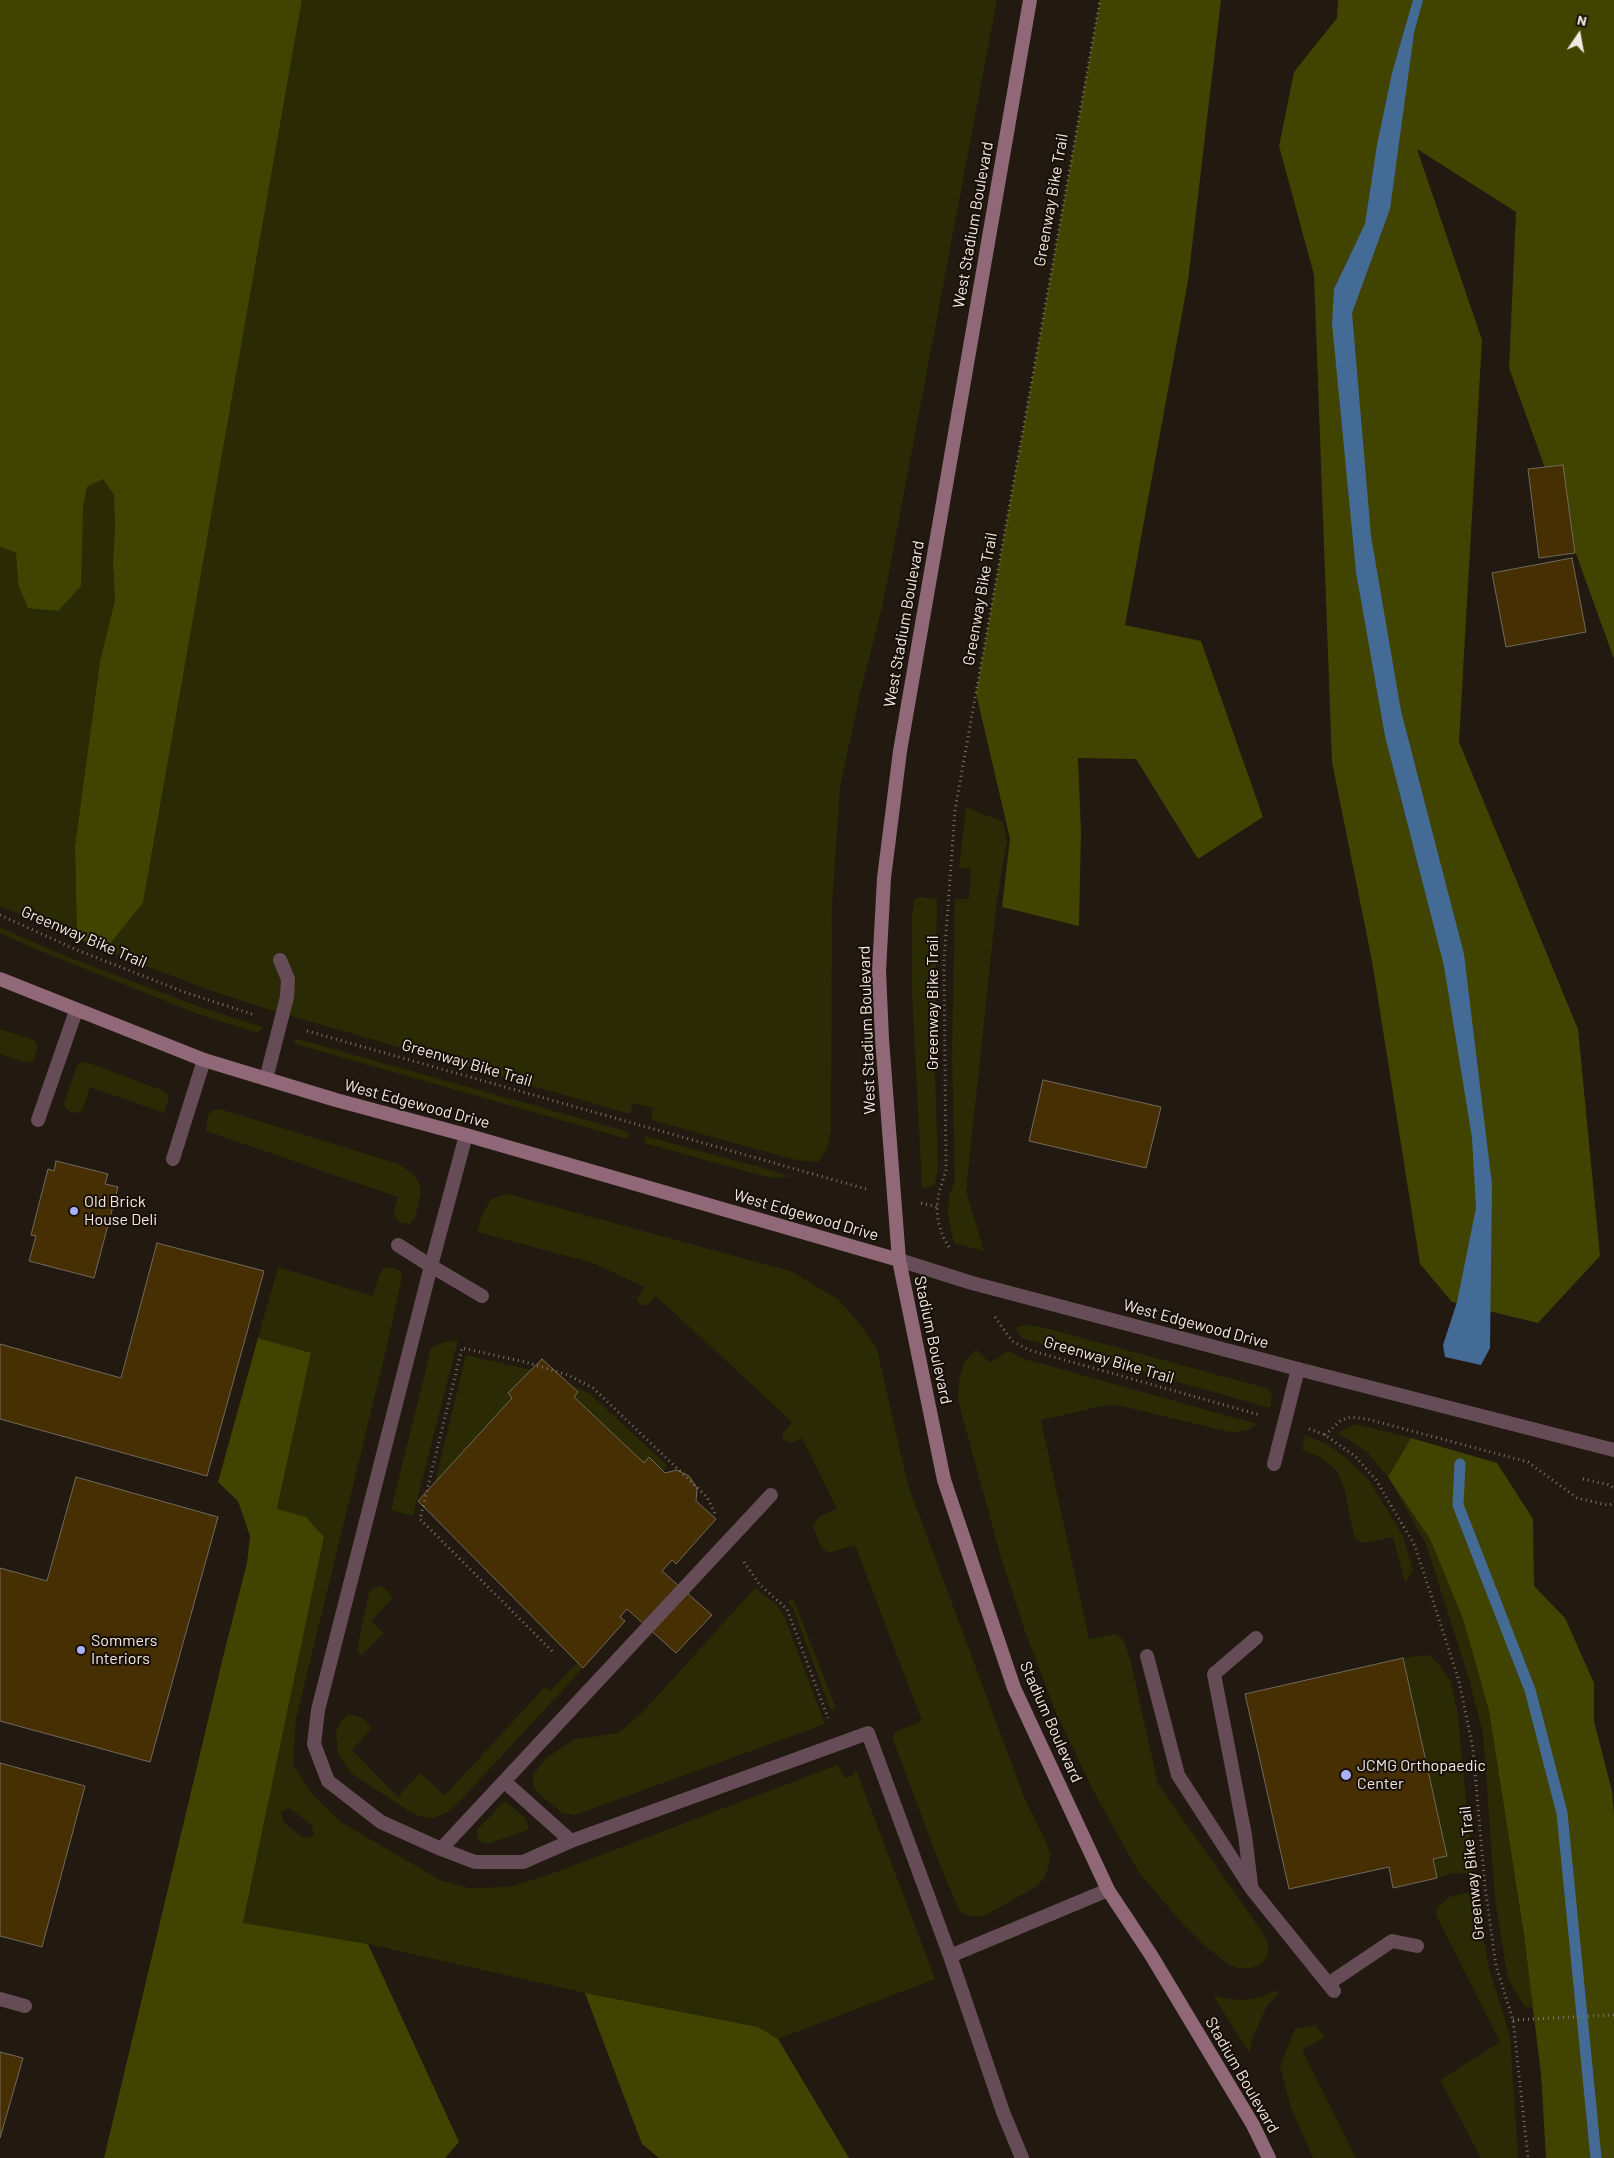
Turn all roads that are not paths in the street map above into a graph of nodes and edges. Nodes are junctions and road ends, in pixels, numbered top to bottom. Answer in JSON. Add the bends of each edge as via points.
{"nodes":[{"id":1,"x":1030,"y":0,"type":"edge"},
{"id":2,"x":280,"y":960,"type":"dead end"},
{"id":3,"x":0,"y":979,"type":"edge"},
{"id":4,"x":76,"y":1011,"type":"junction"},
{"id":5,"x":204,"y":1060,"type":"junction"},
{"id":6,"x":266,"y":1078,"type":"junction"},
{"id":7,"x":38,"y":1120,"type":"dead end"},
{"id":8,"x":466,"y":1135,"type":"junction"},
{"id":9,"x":173,"y":1159,"type":"dead end"},
{"id":10,"x":398,"y":1245,"type":"dead end"},
{"id":11,"x":898,"y":1260,"type":"junction"},
{"id":12,"x":431,"y":1266,"type":"junction"},
{"id":13,"x":482,"y":1296,"type":"dead end"},
{"id":14,"x":1298,"y":1370,"type":"junction"},
{"id":15,"x":1614,"y":1450,"type":"edge"},
{"id":16,"x":1274,"y":1464,"type":"dead end"},
{"id":17,"x":771,"y":1495,"type":"dead end"},
{"id":18,"x":1256,"y":1638,"type":"dead end"},
{"id":19,"x":1148,"y":1656,"type":"dead end"},
{"id":20,"x":505,"y":1782,"type":"junction"},
{"id":21,"x":571,"y":1841,"type":"junction"},
{"id":22,"x":441,"y":1849,"type":"junction"},
{"id":23,"x":1251,"y":1888,"type":"junction"},
{"id":24,"x":1108,"y":1890,"type":"junction"},
{"id":25,"x":1416,"y":1946,"type":"dead end"},
{"id":26,"x":950,"y":1956,"type":"junction"},
{"id":27,"x":0,"y":1999,"type":"edge"},
{"id":28,"x":25,"y":2006,"type":"dead end"},
{"id":29,"x":1022,"y":2158,"type":"edge"},
{"id":30,"x":1269,"y":2158,"type":"edge"}],
"edges":[{"from":1,"to":11,"type":"main road","name":"West Stadium Boulevard","via":[[901,741],[884,878],[879,971]]},
{"from":2,"to":6,"type":"street","via":[[288,979],[287,997]]},
{"from":3,"to":4,"type":"main road","name":"West Edgewood Drive"},
{"from":4,"to":5,"type":"main road","name":"West Edgewood Drive"},
{"from":4,"to":7,"type":"street"},
{"from":5,"to":6,"type":"main road","name":"West Edgewood Drive"},
{"from":5,"to":9,"type":"street"},
{"from":6,"to":8,"type":"main road","name":"West Edgewood Drive"},
{"from":8,"to":11,"type":"main road","name":"West Edgewood Drive"},
{"from":8,"to":12,"type":"street"},
{"from":10,"to":12,"type":"street"},
{"from":11,"to":14,"type":"street","name":"West Edgewood Drive","via":[[972,1283]]},
{"from":11,"to":24,"type":"main road","name":"Stadium Boulevard","via":[[944,1480],[1014,1688]]},
{"from":12,"to":13,"type":"street"},
{"from":12,"to":22,"type":"street","via":[[318,1710],[314,1744],[328,1781],[381,1822]]},
{"from":14,"to":15,"type":"street","name":"West Edgewood Drive"},
{"from":14,"to":16,"type":"street"},
{"from":17,"to":20,"type":"street"},
{"from":18,"to":23,"type":"street","via":[[1214,1674],[1245,1835]]},
{"from":19,"to":23,"type":"street","via":[[1178,1775]]},
{"from":20,"to":21,"type":"street"},
{"from":20,"to":22,"type":"street"},
{"from":21,"to":22,"type":"street","via":[[523,1862],[475,1862]]},
{"from":21,"to":26,"type":"street","via":[[868,1733]]},
{"from":23,"to":25,"type":"street","via":[[1331,1987],[1392,1941]]},
{"from":24,"to":26,"type":"street"},
{"from":24,"to":30,"type":"main road","name":"Stadium Boulevard","via":[[1151,1955]]},
{"from":26,"to":29,"type":"street"},
{"from":27,"to":28,"type":"street"}]}
